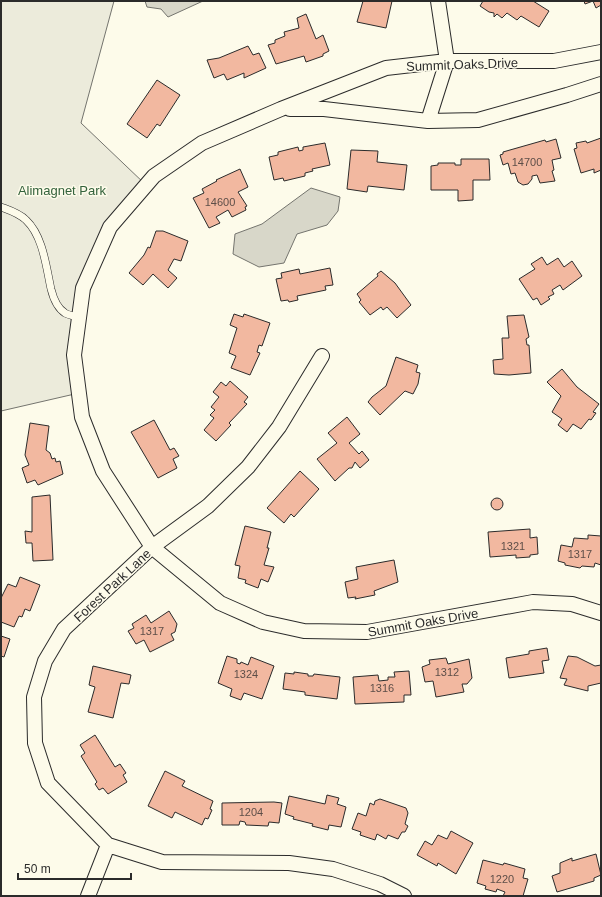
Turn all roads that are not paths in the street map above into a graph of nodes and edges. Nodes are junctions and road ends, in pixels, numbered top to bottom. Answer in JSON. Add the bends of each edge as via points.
{"nodes":[{"id":1,"x":438,"y":1,"type":"edge"},
{"id":2,"x":601,"y":52,"type":"edge"},
{"id":3,"x":448,"y":62,"type":"junction"},
{"id":4,"x":601,"y":84,"type":"edge"},
{"id":5,"x":281,"y":109,"type":"junction"},
{"id":6,"x":428,"y":121,"type":"junction"},
{"id":7,"x":1,"y":207,"type":"edge"},
{"id":8,"x":79,"y":318,"type":"junction"},
{"id":9,"x":322,"y":356,"type":"dead end"},
{"id":10,"x":152,"y":547,"type":"junction"},
{"id":11,"x":601,"y":613,"type":"edge"},
{"id":12,"x":108,"y":845,"type":"junction"},
{"id":13,"x":88,"y":896,"type":"edge"},
{"id":14,"x":404,"y":896,"type":"edge"}],
"edges":[{"from":1,"to":3,"type":"street"},
{"from":2,"to":3,"type":"street","name":"Summit Oaks Drive","via":[[554,61]]},
{"from":3,"to":5,"type":"street","name":"Summit Oaks Drive","via":[[386,68]]},
{"from":3,"to":6,"type":"street"},
{"from":4,"to":6,"type":"street","name":"Summit Oaks Drive","via":[[478,120]]},
{"from":5,"to":6,"type":"street","name":"Summit Oaks Drive","via":[[324,109]]},
{"from":5,"to":8,"type":"street","name":"Summit Oaks Drive","via":[[202,142],[154,176],[110,227],[83,288]]},
{"from":7,"to":8,"type":"lane","via":[[25,219],[34,231],[53,295],[64,312]]},
{"from":8,"to":10,"type":"street","name":"Summit Oaks Drive","via":[[74,355],[82,417],[104,471]]},
{"from":9,"to":10,"type":"street","name":"Forest Park Lane","via":[[279,427],[248,467],[208,506]]},
{"from":10,"to":11,"type":"street","name":"Summit Oaks Drive","via":[[220,603],[263,622],[304,631],[367,632],[533,602],[572,604]]},
{"from":10,"to":12,"type":"street","name":"Forest Park Lane","via":[[64,629],[45,661],[34,697],[35,743],[48,783]]},
{"from":12,"to":13,"type":"street"},
{"from":12,"to":14,"type":"street","via":[[162,862],[289,863],[333,869],[380,884]]}]}
